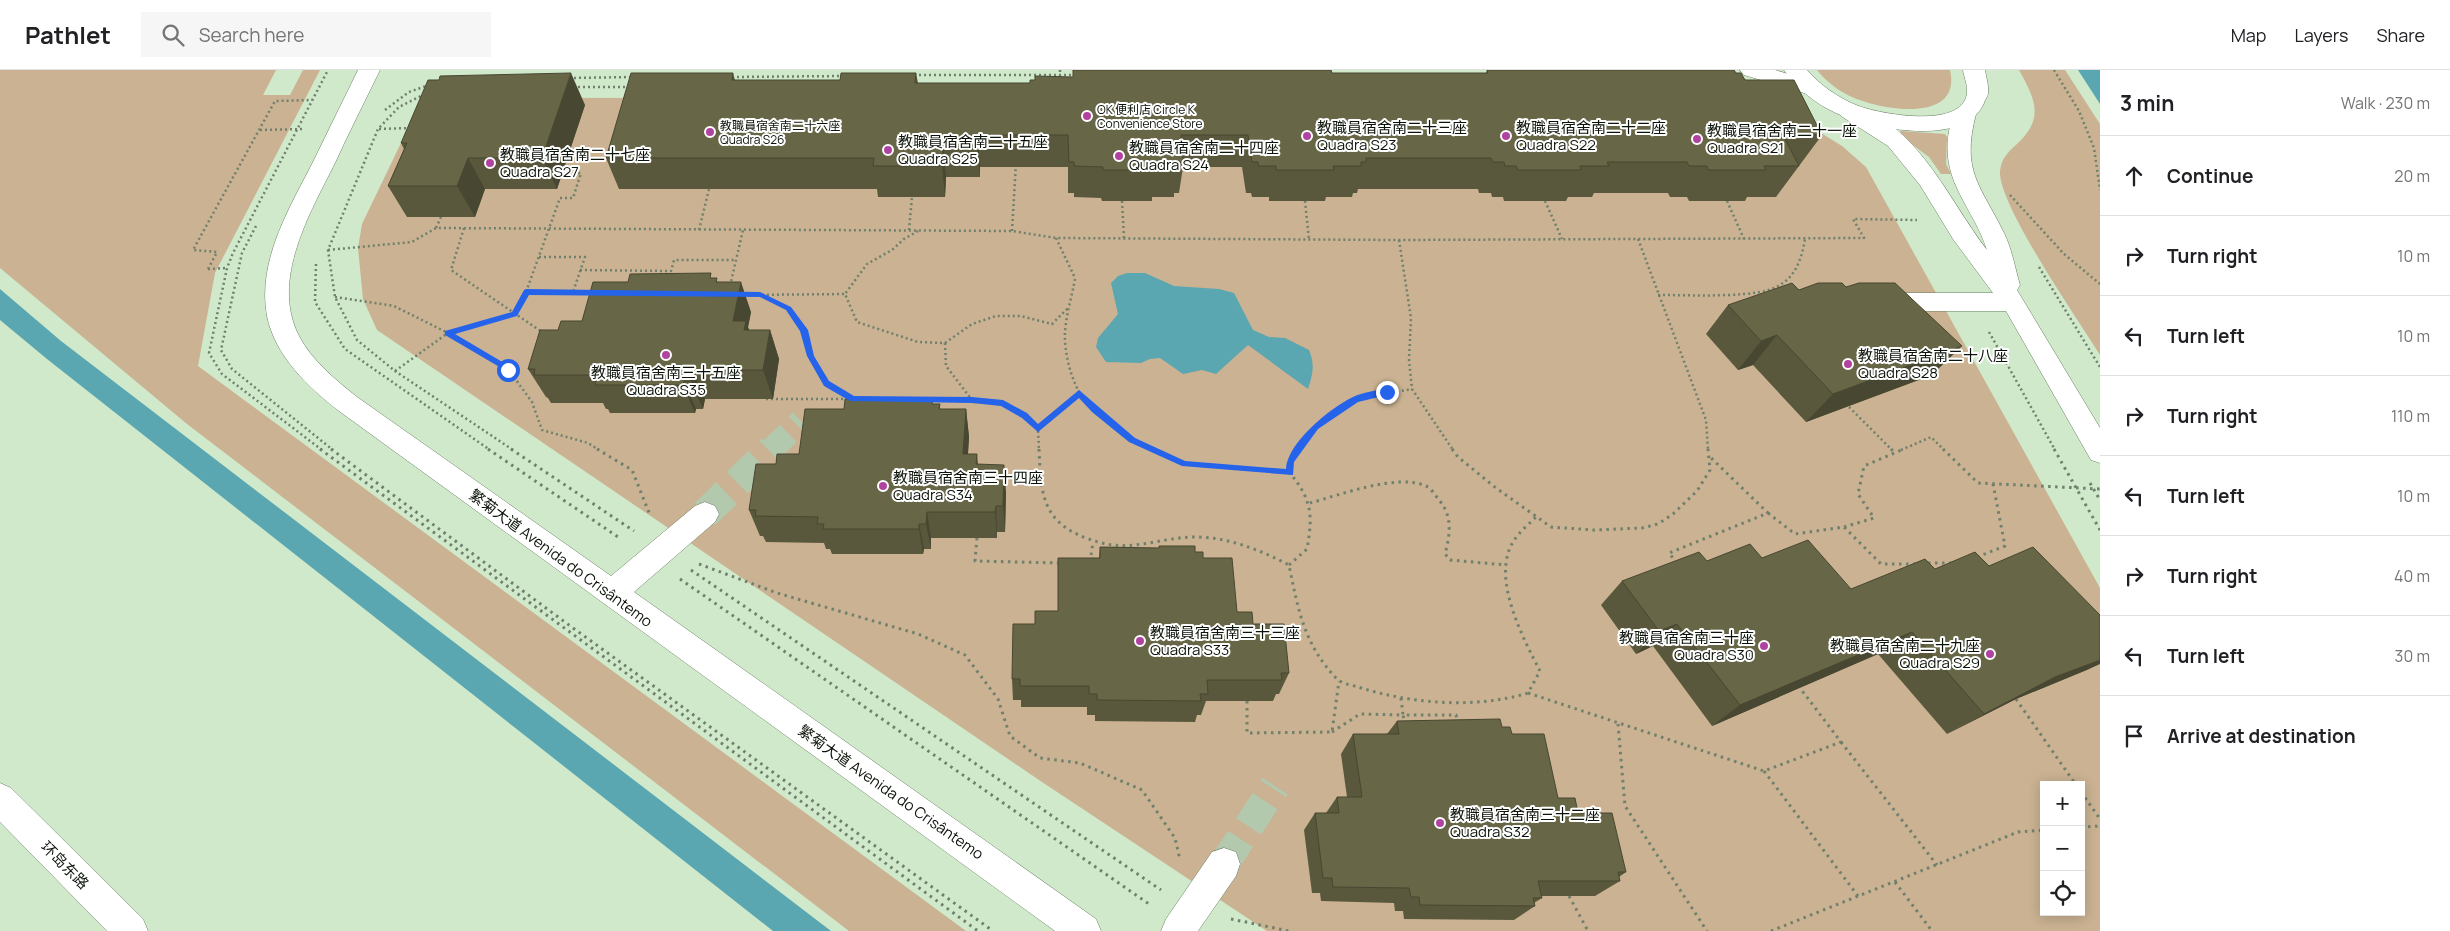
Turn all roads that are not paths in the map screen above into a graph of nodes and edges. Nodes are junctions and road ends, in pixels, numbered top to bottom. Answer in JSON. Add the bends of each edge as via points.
{"nodes":[{"id":1,"x":369,"y":70,"type":"edge"},
{"id":2,"x":1751,"y":70,"type":"edge"},
{"id":3,"x":1795,"y":70,"type":"edge"},
{"id":4,"x":1974,"y":70,"type":"edge"},
{"id":5,"x":1811,"y":88,"type":"junction"},
{"id":6,"x":1849,"y":111,"type":"junction"},
{"id":7,"x":1965,"y":114,"type":"junction"},
{"id":8,"x":1858,"y":302,"type":"edge"},
{"id":9,"x":2013,"y":302,"type":"junction"},
{"id":10,"x":2100,"y":452,"type":"edge"},
{"id":11,"x":705,"y":514,"type":"tunnel mouth"},
{"id":12,"x":611,"y":594,"type":"junction"},
{"id":13,"x":0,"y":799,"type":"edge"},
{"id":14,"x":1224,"y":864,"type":"tunnel mouth"},
{"id":15,"x":1184,"y":923,"type":"edge"},
{"id":16,"x":131,"y":931,"type":"edge"},
{"id":17,"x":1084,"y":931,"type":"edge"}],
"edges":[{"from":1,"to":12,"type":"street","name":"繁菊大道 Avenida do Crisântemo","via":[[283,250],[277,280],[278,308],[286,334],[300,359],[348,404]]},
{"from":2,"to":5,"type":"street"},
{"from":3,"to":5,"type":"street"},
{"from":4,"to":7,"type":"street","via":[[1980,87],[1976,102]]},
{"from":5,"to":6,"type":"street"},
{"from":6,"to":7,"type":"street","via":[[1914,125],[1934,124]]},
{"from":6,"to":9,"type":"street","via":[[1874,125],[1910,156]]},
{"from":7,"to":9,"type":"street","via":[[1958,134],[1956,153],[1959,171],[1993,234]]},
{"from":8,"to":9,"type":"street"},
{"from":9,"to":10,"type":"street"},
{"from":11,"to":12,"type":"street"},
{"from":12,"to":17,"type":"street","name":"繁菊大道 Avenida do Crisântemo"},
{"from":13,"to":16,"type":"street","name":"环岛东路"},
{"from":14,"to":15,"type":"street"}]}
